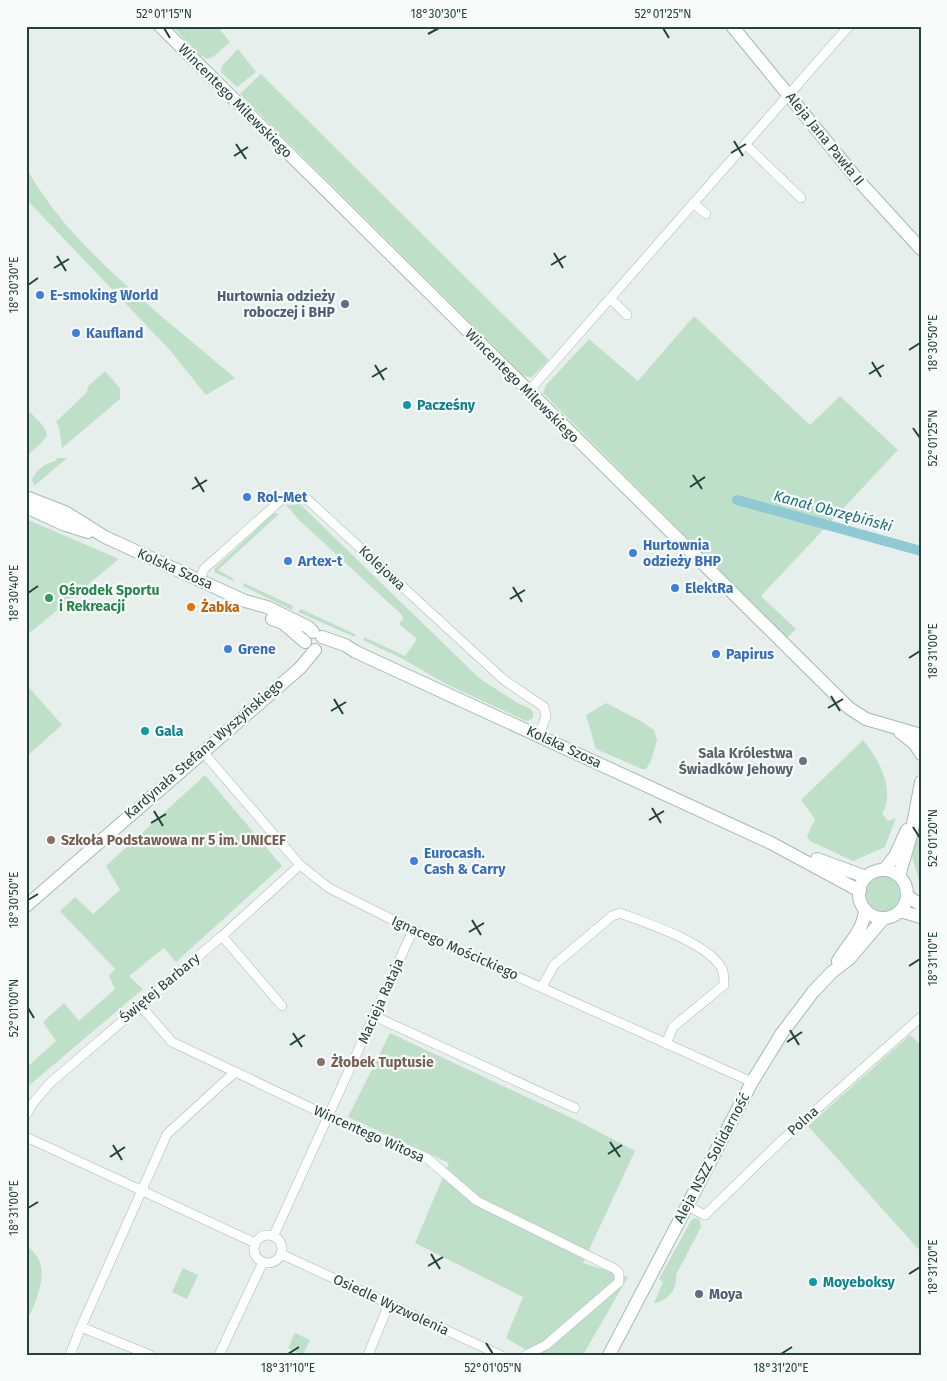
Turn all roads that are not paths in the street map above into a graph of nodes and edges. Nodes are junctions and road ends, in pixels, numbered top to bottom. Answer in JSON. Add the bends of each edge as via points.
{"nodes":[{"id":1,"x":160,"y":26,"type":"edge"},
{"id":2,"x":732,"y":26,"type":"edge"},
{"id":3,"x":849,"y":26,"type":"edge"},
{"id":4,"x":788,"y":95,"type":"junction"},
{"id":5,"x":745,"y":144,"type":"junction"},
{"id":6,"x":801,"y":198,"type":"dead end"},
{"id":7,"x":693,"y":203,"type":"junction"},
{"id":8,"x":706,"y":214,"type":"dead end"},
{"id":9,"x":921,"y":249,"type":"edge"},
{"id":10,"x":610,"y":298,"type":"junction"},
{"id":11,"x":627,"y":315,"type":"dead end"},
{"id":12,"x":528,"y":392,"type":"junction"},
{"id":13,"x":26,"y":496,"type":"edge"},
{"id":14,"x":26,"y":507,"type":"edge"},
{"id":15,"x":105,"y":537,"type":"junction"},
{"id":16,"x":200,"y":580,"type":"junction"},
{"id":17,"x":315,"y":642,"type":"junction"},
{"id":18,"x":895,"y":729,"type":"junction"},
{"id":19,"x":921,"y":734,"type":"edge"},
{"id":20,"x":539,"y":736,"type":"junction"},
{"id":21,"x":202,"y":751,"type":"junction"},
{"id":22,"x":921,"y":754,"type":"edge"},
{"id":23,"x":921,"y":782,"type":"edge"},
{"id":24,"x":913,"y":816,"type":"junction"},
{"id":25,"x":771,"y":842,"type":"junction"},
{"id":26,"x":300,"y":865,"type":"junction"},
{"id":27,"x":884,"y":870,"type":"junction"},
{"id":28,"x":899,"y":876,"type":"junction"},
{"id":29,"x":866,"y":878,"type":"junction"},
{"id":30,"x":860,"y":891,"type":"junction"},
{"id":31,"x":907,"y":896,"type":"junction"},
{"id":32,"x":921,"y":904,"type":"edge"},
{"id":33,"x":26,"y":906,"type":"edge"},
{"id":34,"x":865,"y":909,"type":"junction"},
{"id":35,"x":900,"y":910,"type":"junction"},
{"id":36,"x":921,"y":917,"type":"edge"},
{"id":37,"x":884,"y":918,"type":"junction"},
{"id":38,"x":413,"y":930,"type":"junction"},
{"id":39,"x":222,"y":936,"type":"junction"},
{"id":40,"x":832,"y":972,"type":"junction"},
{"id":41,"x":542,"y":987,"type":"junction"},
{"id":42,"x":140,"y":1005,"type":"junction"},
{"id":43,"x":282,"y":1006,"type":"dead end"},
{"id":44,"x":374,"y":1016,"type":"junction"},
{"id":45,"x":921,"y":1017,"type":"edge"},
{"id":46,"x":666,"y":1044,"type":"junction"},
{"id":47,"x":235,"y":1072,"type":"junction"},
{"id":48,"x":752,"y":1082,"type":"junction"},
{"id":49,"x":575,"y":1108,"type":"dead end"},
{"id":50,"x":26,"y":1115,"type":"edge"},
{"id":51,"x":328,"y":1116,"type":"junction"},
{"id":52,"x":26,"y":1138,"type":"edge"},
{"id":53,"x":142,"y":1190,"type":"junction"},
{"id":54,"x":687,"y":1206,"type":"junction"},
{"id":55,"x":274,"y":1235,"type":"junction"},
{"id":56,"x":255,"y":1243,"type":"junction"},
{"id":57,"x":281,"y":1254,"type":"junction"},
{"id":58,"x":262,"y":1262,"type":"junction"},
{"id":59,"x":389,"y":1304,"type":"junction"},
{"id":60,"x":81,"y":1327,"type":"junction"},
{"id":61,"x":70,"y":1355,"type":"edge"},
{"id":62,"x":150,"y":1355,"type":"edge"},
{"id":63,"x":220,"y":1355,"type":"edge"},
{"id":64,"x":368,"y":1355,"type":"edge"},
{"id":65,"x":500,"y":1355,"type":"edge"},
{"id":66,"x":526,"y":1355,"type":"edge"},
{"id":67,"x":609,"y":1355,"type":"edge"}],
"edges":[{"from":1,"to":12,"type":"street","name":"Wincentego Milewskiego"},
{"from":2,"to":4,"type":"street","name":"Aleja Jana Pawła II"},
{"from":3,"to":4,"type":"street"},
{"from":4,"to":5,"type":"street"},
{"from":4,"to":9,"type":"street","name":"Aleja Jana Pawła II","via":[[858,180]]},
{"from":5,"to":6,"type":"street"},
{"from":5,"to":7,"type":"street"},
{"from":7,"to":8,"type":"street"},
{"from":7,"to":10,"type":"street"},
{"from":10,"to":11,"type":"street"},
{"from":10,"to":12,"type":"street"},
{"from":12,"to":18,"type":"street","name":"Wincentego Milewskiego","via":[[849,708],[866,719]]},
{"from":13,"to":15,"type":"street","name":"Kolska Szosa","via":[[65,512]]},
{"from":14,"to":15,"type":"street","name":"Kolska Szosa","via":[[63,524]]},
{"from":15,"to":16,"type":"street","name":"Kolska Szosa"},
{"from":16,"to":17,"type":"street","name":"Kolska Szosa","via":[[308,627]]},
{"from":16,"to":20,"type":"street","name":"Kolejowa","via":[[204,569],[280,500],[293,497],[312,502],[504,680],[544,707],[546,716]]},
{"from":17,"to":20,"type":"street","name":"Kolska Szosa","via":[[356,652]]},
{"from":17,"to":21,"type":"street","name":"Kardynała Stefana Wyszyńskiego","via":[[309,659]]},
{"from":18,"to":19,"type":"street","name":"Wincentego Milewskiego"},
{"from":18,"to":22,"type":"street","name":"Wincentego Milewskiego","via":[[916,744]]},
{"from":20,"to":25,"type":"street","name":"Kolska Szosa"},
{"from":21,"to":26,"type":"street","name":"Ignacego Mościckiego"},
{"from":21,"to":33,"type":"street","name":"Kardynała Stefana Wyszyńskiego"},
{"from":23,"to":24,"type":"street"},
{"from":24,"to":27,"type":"street","via":[[895,856]]},
{"from":24,"to":28,"type":"street"},
{"from":25,"to":29,"type":"street","name":"Kolska Szosa"},
{"from":25,"to":30,"type":"street","name":"Kolska Szosa"},
{"from":26,"to":38,"type":"street","name":"Ignacego Mościckiego","via":[[329,888]]},
{"from":26,"to":39,"type":"street","name":"Świętej Barbary"},
{"from":27,"to":28,"type":"street"},
{"from":27,"to":29,"type":"street"},
{"from":28,"to":31,"type":"street","via":[[906,885]]},
{"from":29,"to":30,"type":"street"},
{"from":30,"to":34,"type":"street"},
{"from":31,"to":32,"type":"street"},
{"from":31,"to":35,"type":"street"},
{"from":34,"to":37,"type":"street"},
{"from":34,"to":40,"type":"street","name":"Aleja NSZZ Solidarność","via":[[864,921]]},
{"from":35,"to":36,"type":"street"},
{"from":35,"to":37,"type":"street"},
{"from":37,"to":40,"type":"street","name":"Aleja NSZZ Solidarność","via":[[849,959]]},
{"from":38,"to":41,"type":"street","name":"Ignacego Mościckiego"},
{"from":38,"to":44,"type":"street","name":"Macieja Rataja"},
{"from":39,"to":42,"type":"street","name":"Świętej Barbary"},
{"from":39,"to":43,"type":"street"},
{"from":40,"to":48,"type":"street","name":"Aleja NSZZ Solidarność","via":[[793,1017]]},
{"from":41,"to":46,"type":"street","name":"Ignacego Mościckiego"},
{"from":41,"to":46,"type":"street","via":[[554,965],[612,916],[620,913],[662,929],[703,950],[722,970],[724,985],[673,1027]]},
{"from":42,"to":47,"type":"street","name":"Wincentego Witosa","via":[[172,1042]]},
{"from":42,"to":50,"type":"street","name":"Świętej Barbary","via":[[50,1083]]},
{"from":44,"to":49,"type":"street"},
{"from":44,"to":51,"type":"street","name":"Macieja Rataja"},
{"from":45,"to":54,"type":"street","name":"Polna","via":[[781,1141],[705,1215]]},
{"from":46,"to":48,"type":"street","name":"Ignacego Mościckiego"},
{"from":47,"to":51,"type":"street","name":"Wincentego Witosa"},
{"from":47,"to":53,"type":"street","via":[[167,1134]]},
{"from":48,"to":54,"type":"street","name":"Aleja NSZZ Solidarność"},
{"from":51,"to":55,"type":"street","name":"Macieja Rataja"},
{"from":51,"to":66,"type":"street","name":"Wincentego Witosa","via":[[427,1158],[477,1201],[619,1273],[619,1282],[546,1346]]},
{"from":52,"to":53,"type":"street"},
{"from":53,"to":56,"type":"street"},
{"from":53,"to":60,"type":"street"},
{"from":54,"to":67,"type":"street","name":"Aleja NSZZ Solidarność"},
{"from":55,"to":56,"type":"street","via":[[262,1236]]},
{"from":55,"to":57,"type":"street","via":[[281,1243]]},
{"from":56,"to":58,"type":"street","via":[[255,1254]]},
{"from":57,"to":58,"type":"street","via":[[274,1262]]},
{"from":57,"to":59,"type":"street","name":"Osiedle Wyzwolenia"},
{"from":58,"to":63,"type":"street"},
{"from":59,"to":64,"type":"street"},
{"from":59,"to":65,"type":"street","name":"Osiedle Wyzwolenia"},
{"from":60,"to":61,"type":"street"},
{"from":60,"to":62,"type":"street"}]}
